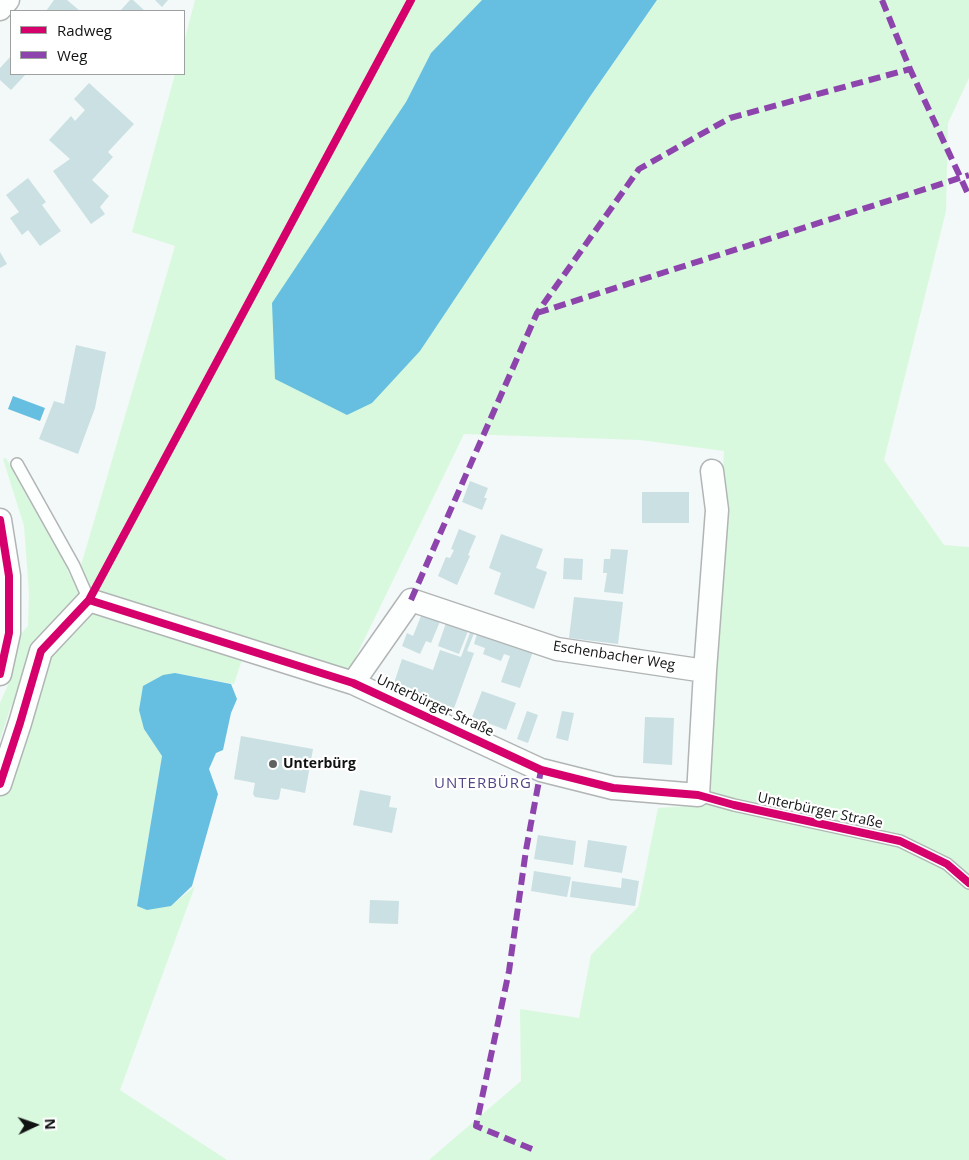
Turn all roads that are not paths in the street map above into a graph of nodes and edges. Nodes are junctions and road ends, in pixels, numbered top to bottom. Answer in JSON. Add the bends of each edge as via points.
{"nodes":[{"id":1,"x":8,"y":0,"type":"edge"},
{"id":2,"x":0,"y":9,"type":"edge"},
{"id":3,"x":17,"y":464,"type":"dead end"},
{"id":4,"x":712,"y":471,"type":"dead end"},
{"id":5,"x":0,"y":520,"type":"edge"},
{"id":6,"x":89,"y":600,"type":"junction"},
{"id":7,"x":705,"y":671,"type":"junction"},
{"id":8,"x":0,"y":674,"type":"edge"},
{"id":9,"x":353,"y":683,"type":"junction"},
{"id":10,"x":0,"y":784,"type":"edge"},
{"id":11,"x":698,"y":795,"type":"junction"},
{"id":12,"x":969,"y":883,"type":"edge"}],
"edges":[{"from":1,"to":2,"type":"street"},
{"from":3,"to":6,"type":"lane","via":[[74,566]]},
{"from":4,"to":7,"type":"street","via":[[717,510]]},
{"from":5,"to":8,"type":"street","via":[[9,576],[9,633]]},
{"from":6,"to":9,"type":"street","name":"Unterbürger Straße"},
{"from":6,"to":10,"type":"street","via":[[41,651]]},
{"from":7,"to":9,"type":"street","name":"Eschenbacher Weg","via":[[557,649],[411,600]]},
{"from":7,"to":11,"type":"street"},
{"from":9,"to":11,"type":"street","name":"Unterbürger Straße","via":[[541,770],[613,788]]},
{"from":11,"to":12,"type":"lane","name":"Unterbürger Straße","via":[[900,841],[947,864]]}]}
